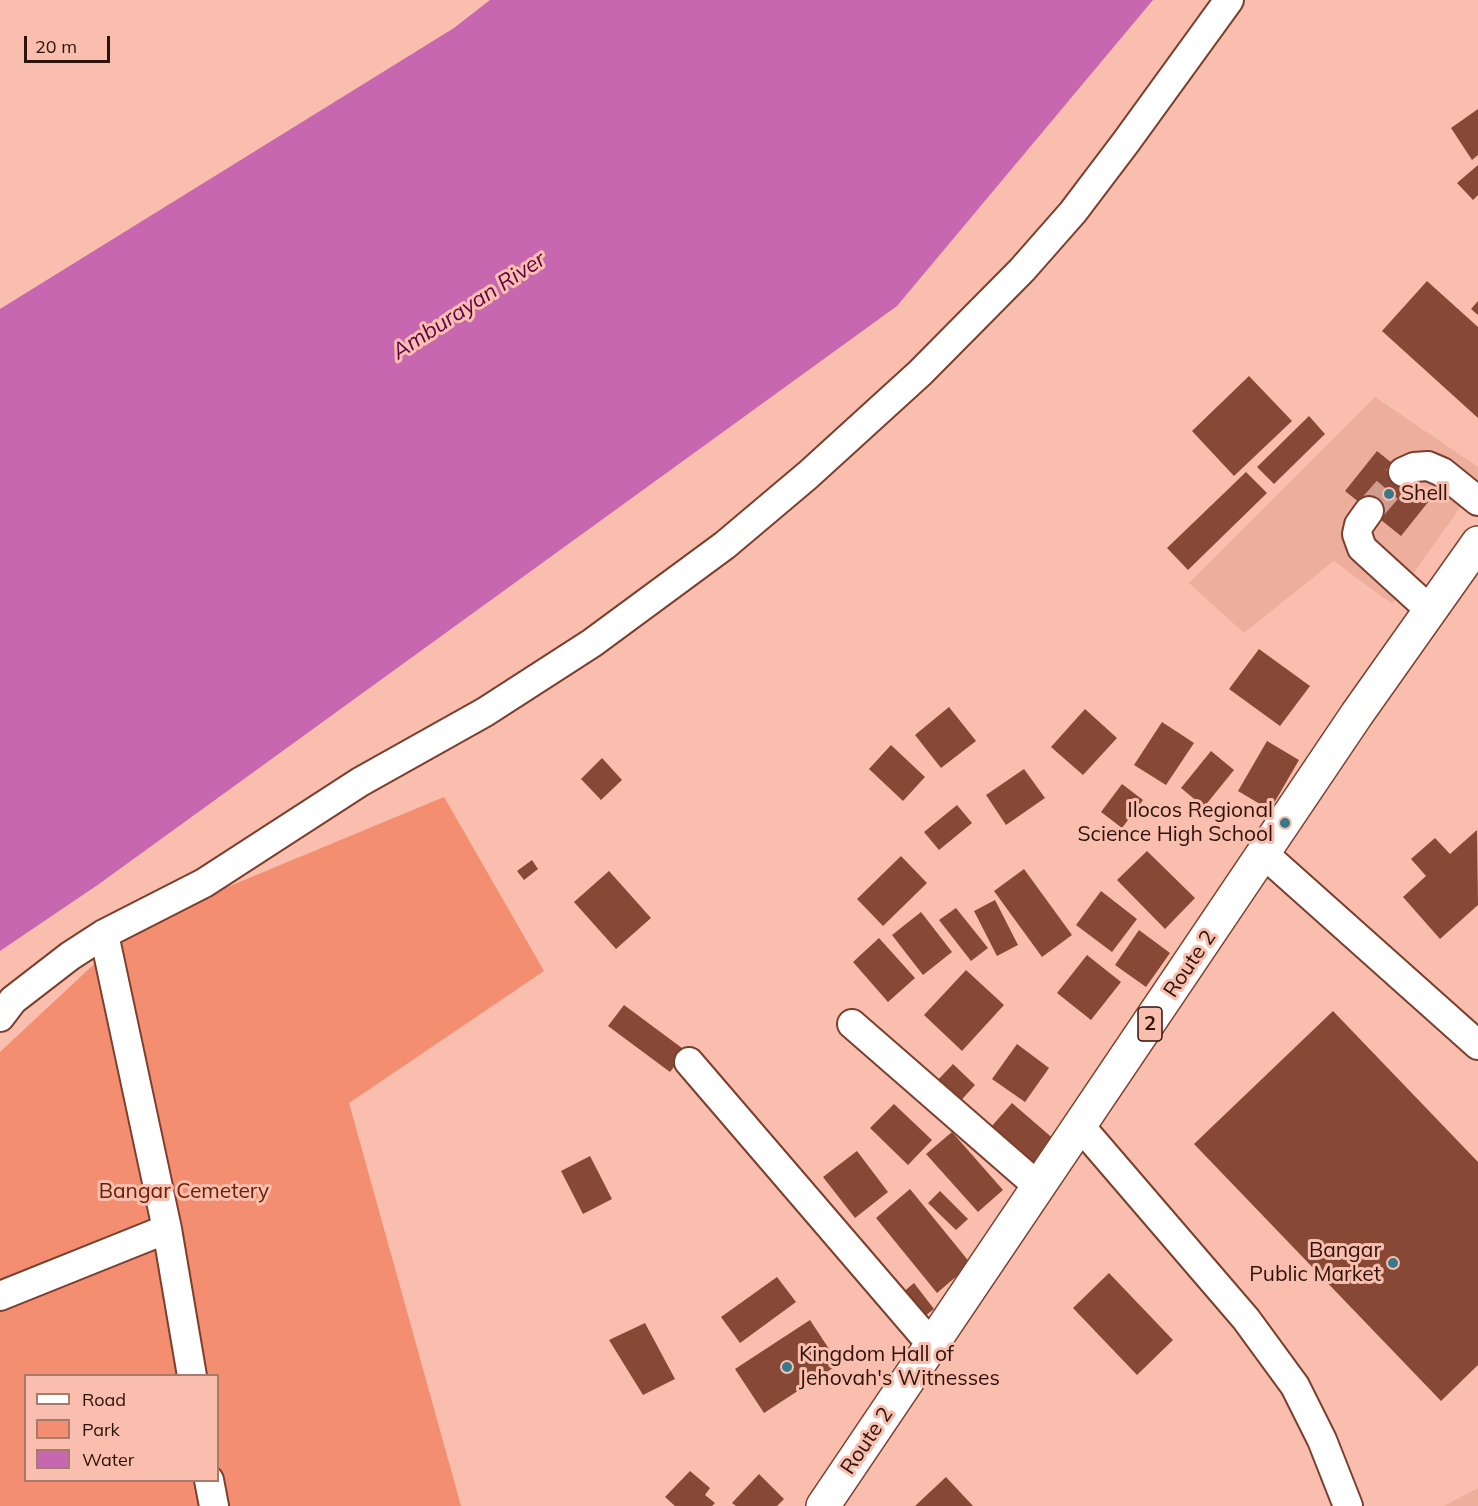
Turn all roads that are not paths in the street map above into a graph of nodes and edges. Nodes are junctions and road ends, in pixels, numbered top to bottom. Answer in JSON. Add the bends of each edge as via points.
{"nodes":[{"id":1,"x":1229,"y":0,"type":"edge"},
{"id":2,"x":1403,"y":472,"type":"tunnel mouth"},
{"id":3,"x":1478,"y":501,"type":"edge"},
{"id":4,"x":1369,"y":511,"type":"tunnel mouth"},
{"id":5,"x":1478,"y":543,"type":"edge"},
{"id":6,"x":1430,"y":610,"type":"junction"},
{"id":7,"x":1264,"y":854,"type":"junction"},
{"id":8,"x":104,"y":934,"type":"junction"},
{"id":9,"x":0,"y":1017,"type":"edge"},
{"id":10,"x":852,"y":1024,"type":"dead end"},
{"id":11,"x":1478,"y":1045,"type":"edge"},
{"id":12,"x":689,"y":1062,"type":"dead end"},
{"id":13,"x":1081,"y":1128,"type":"junction"},
{"id":14,"x":1039,"y":1187,"type":"junction"},
{"id":15,"x":167,"y":1229,"type":"junction"},
{"id":16,"x":0,"y":1296,"type":"edge"},
{"id":17,"x":932,"y":1345,"type":"junction"},
{"id":18,"x":192,"y":1374,"type":"edge"},
{"id":19,"x":210,"y":1482,"type":"edge"},
{"id":20,"x":214,"y":1506,"type":"edge"},
{"id":21,"x":823,"y":1506,"type":"edge"},
{"id":22,"x":1348,"y":1506,"type":"edge"}],
"edges":[{"from":1,"to":8,"type":"street","via":[[1073,212],[1022,270],[920,373],[733,538],[592,643],[485,712],[360,782],[204,883]]},
{"from":2,"to":3,"type":"street","via":[[1428,466],[1442,472]]},
{"from":4,"to":6,"type":"street","via":[[1359,525],[1362,548]]},
{"from":5,"to":6,"type":"highway","name":"Route 2","number":"2"},
{"from":6,"to":7,"type":"highway","name":"Route 2","number":"2"},
{"from":7,"to":11,"type":"street"},
{"from":7,"to":13,"type":"highway","name":"Route 2","number":"2"},
{"from":8,"to":9,"type":"street","via":[[34,982]]},
{"from":8,"to":15,"type":"street"},
{"from":10,"to":14,"type":"street"},
{"from":12,"to":17,"type":"street"},
{"from":13,"to":14,"type":"highway","name":"Route 2","number":"2"},
{"from":13,"to":22,"type":"street","via":[[1246,1319],[1295,1386]]},
{"from":14,"to":17,"type":"highway","name":"Route 2","number":"2"},
{"from":15,"to":16,"type":"street"},
{"from":15,"to":18,"type":"street"},
{"from":17,"to":21,"type":"highway","name":"Route 2","number":"2"},
{"from":19,"to":20,"type":"street"}]}
